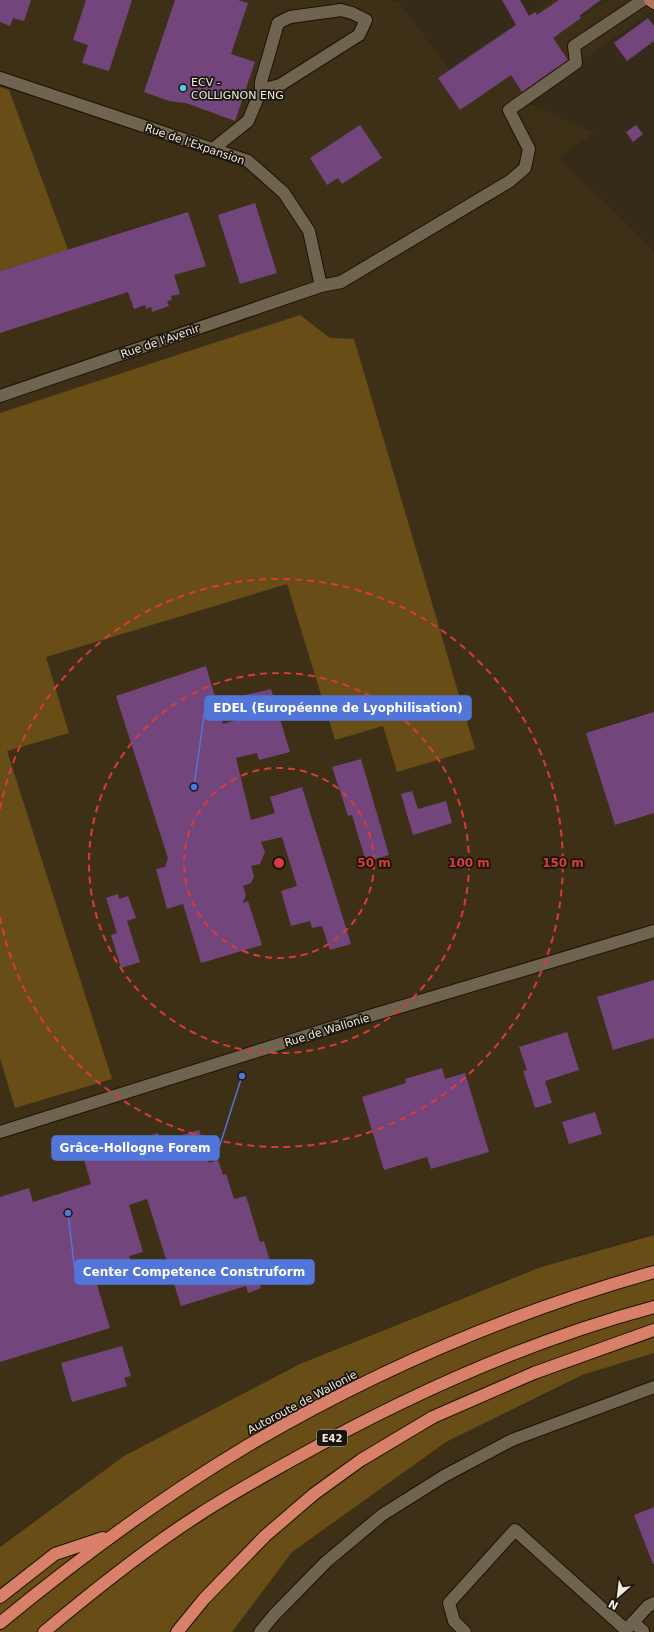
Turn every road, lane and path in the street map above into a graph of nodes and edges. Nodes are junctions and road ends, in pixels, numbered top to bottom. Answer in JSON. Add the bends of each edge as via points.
{"nodes":[{"id":1,"x":643,"y":0,"type":"edge"},
{"id":2,"x":650,"y":0,"type":"edge"},
{"id":3,"x":654,"y":3,"type":"edge"},
{"id":4,"x":0,"y":78,"type":"edge"},
{"id":5,"x":261,"y":90,"type":"junction"},
{"id":6,"x":213,"y":149,"type":"junction"},
{"id":7,"x":321,"y":286,"type":"junction"},
{"id":8,"x":0,"y":396,"type":"edge"},
{"id":9,"x":654,"y":931,"type":"edge"},
{"id":10,"x":0,"y":1132,"type":"edge"},
{"id":11,"x":654,"y":1272,"type":"edge"},
{"id":12,"x":654,"y":1307,"type":"edge"},
{"id":13,"x":654,"y":1330,"type":"edge"},
{"id":14,"x":654,"y":1387,"type":"edge"},
{"id":15,"x":114,"y":1534,"type":"junction"},
{"id":16,"x":0,"y":1597,"type":"edge"},
{"id":17,"x":654,"y":1603,"type":"edge"},
{"id":18,"x":633,"y":1622,"type":"junction"},
{"id":19,"x":0,"y":1624,"type":"edge"},
{"id":20,"x":644,"y":1631,"type":"edge"},
{"id":21,"x":44,"y":1632,"type":"edge"},
{"id":22,"x":177,"y":1632,"type":"edge"},
{"id":23,"x":260,"y":1632,"type":"edge"},
{"id":24,"x":465,"y":1632,"type":"edge"}],
"edges":[{"from":1,"to":7,"type":"street","name":"Rue de l'Avenir","via":[[574,46],[576,63],[509,110],[529,149],[525,168],[510,181],[341,282]]},
{"from":2,"to":3,"type":"main road"},
{"from":4,"to":6,"type":"street","name":"Rue de l'Expansion"},
{"from":5,"to":5,"type":"street","via":[[280,85],[359,35],[366,20],[341,10],[290,17],[278,23],[260,82]]},
{"from":5,"to":6,"type":"street","via":[[248,121]]},
{"from":6,"to":7,"type":"street","name":"Rue de l'Expansion","via":[[248,161],[284,193],[309,231]]},
{"from":7,"to":8,"type":"street","name":"Rue de l'Avenir"},
{"from":9,"to":10,"type":"street","name":"Rue de Wallonie","via":[[353,1021]]},
{"from":11,"to":15,"type":"highway","name":"Autoroute de Wallonie","via":[[539,1309],[395,1368],[247,1446]]},
{"from":12,"to":21,"type":"highway","number":"E42","via":[[623,1315],[478,1367],[338,1434],[197,1516],[133,1561]]},
{"from":13,"to":22,"type":"highway","via":[[534,1373],[433,1417],[361,1460],[314,1494],[265,1536],[204,1599]]},
{"from":14,"to":23,"type":"street","via":[[512,1440],[444,1476],[382,1515],[326,1562]]},
{"from":15,"to":16,"type":"highway","via":[[55,1554]]},
{"from":15,"to":19,"type":"highway","name":"Autoroute de Wallonie"},
{"from":17,"to":18,"type":"street"},
{"from":18,"to":20,"type":"street"},
{"from":18,"to":24,"type":"street","via":[[626,1630],[515,1530],[449,1603],[454,1621]]}]}
